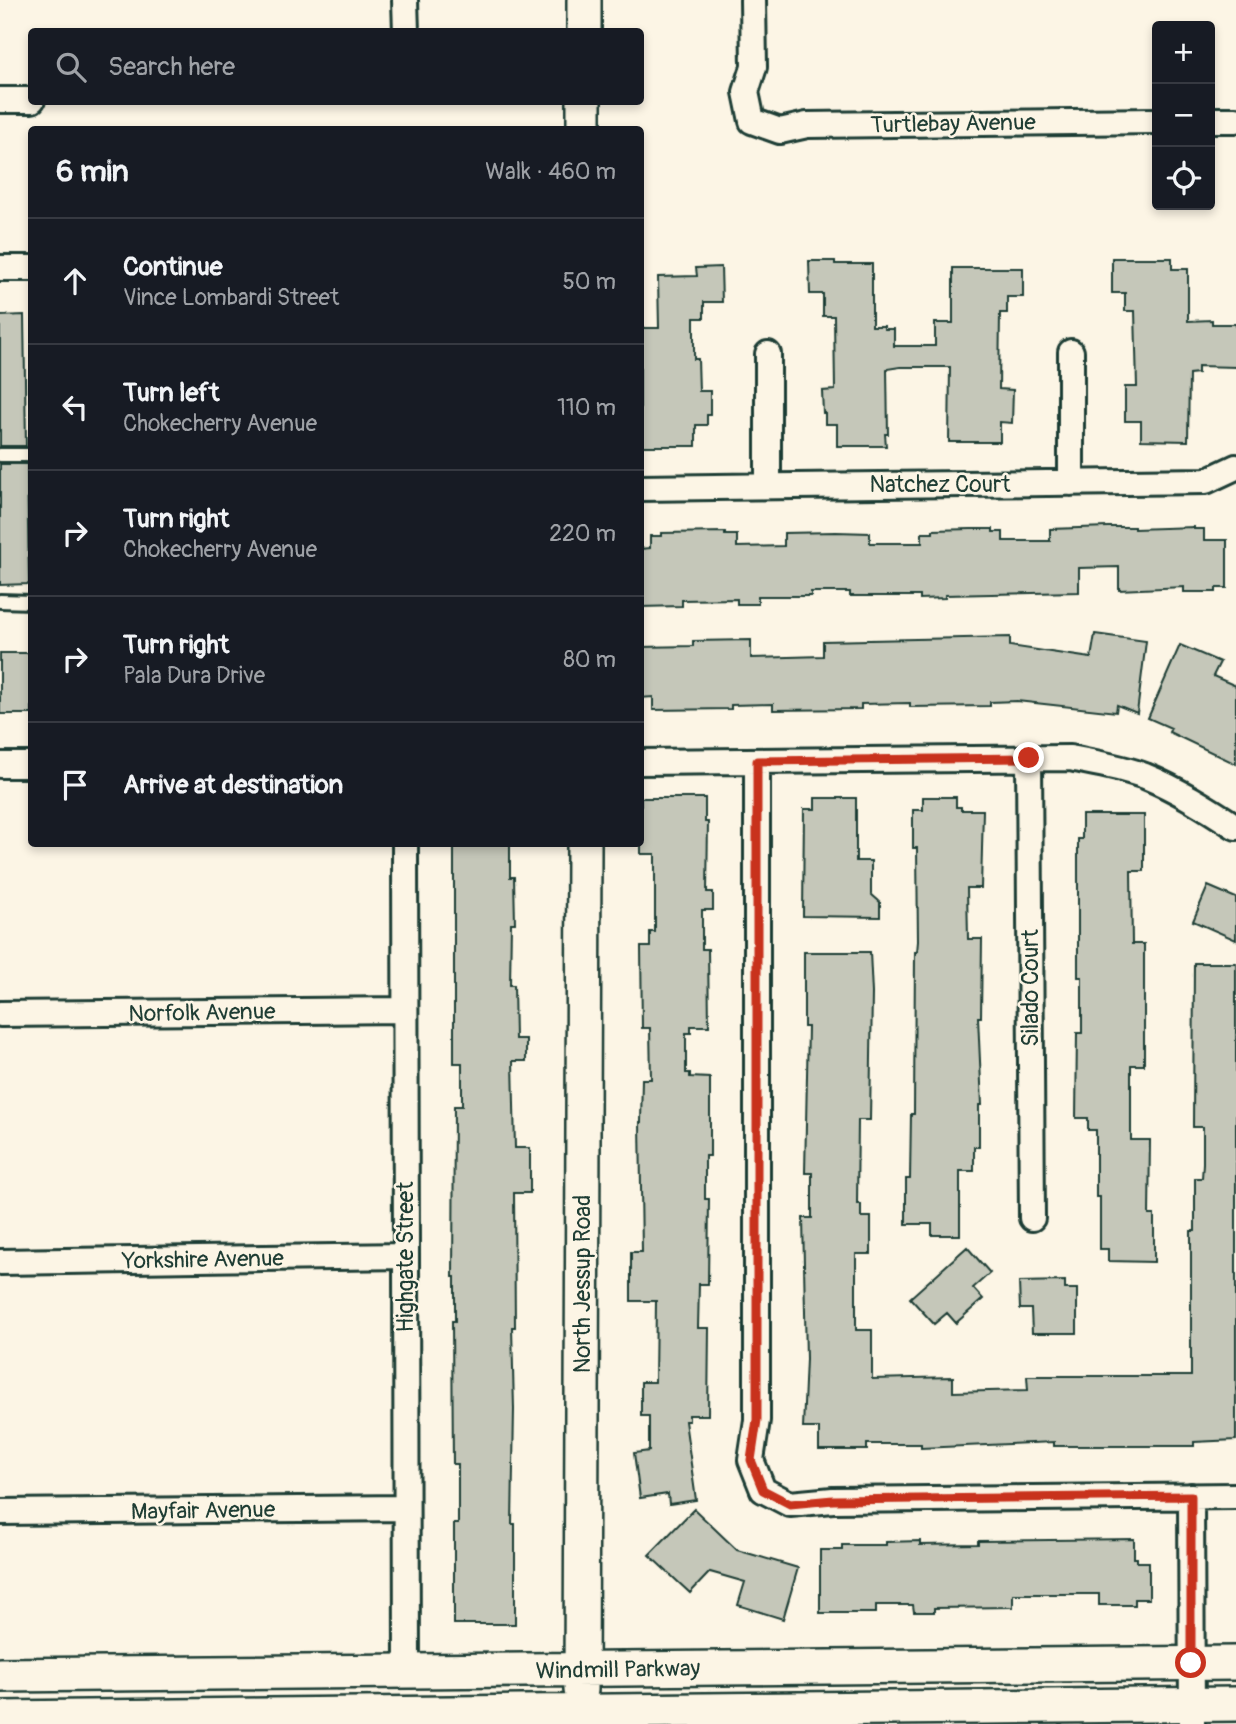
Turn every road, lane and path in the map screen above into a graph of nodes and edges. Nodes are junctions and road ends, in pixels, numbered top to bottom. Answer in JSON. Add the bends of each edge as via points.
{"nodes":[{"id":1,"x":405,"y":0,"type":"edge"},
{"id":2,"x":584,"y":0,"type":"edge"},
{"id":3,"x":753,"y":0,"type":"edge"},
{"id":4,"x":405,"y":28,"type":"edge"},
{"id":5,"x":584,"y":28,"type":"edge"},
{"id":6,"x":0,"y":100,"type":"edge"},
{"id":7,"x":28,"y":100,"type":"edge"},
{"id":8,"x":584,"y":105,"type":"edge"},
{"id":9,"x":1215,"y":120,"type":"edge"},
{"id":10,"x":1236,"y":120,"type":"edge"},
{"id":11,"x":1152,"y":121,"type":"edge"},
{"id":12,"x":584,"y":126,"type":"edge"},
{"id":13,"x":0,"y":268,"type":"edge"},
{"id":14,"x":28,"y":268,"type":"edge"},
{"id":15,"x":1071,"y":352,"type":"dead end"},
{"id":16,"x":768,"y":354,"type":"dead end"},
{"id":17,"x":0,"y":455,"type":"edge"},
{"id":18,"x":28,"y":455,"type":"edge"},
{"id":19,"x":1236,"y":467,"type":"edge"},
{"id":20,"x":1071,"y":483,"type":"junction"},
{"id":21,"x":768,"y":485,"type":"junction"},
{"id":22,"x":644,"y":488,"type":"edge"},
{"id":23,"x":0,"y":601,"type":"edge"},
{"id":24,"x":28,"y":602,"type":"edge"},
{"id":25,"x":1029,"y":758,"type":"junction"},
{"id":26,"x":757,"y":761,"type":"junction"},
{"id":27,"x":644,"y":762,"type":"edge"},
{"id":28,"x":0,"y":765,"type":"edge"},
{"id":29,"x":28,"y":765,"type":"edge"},
{"id":30,"x":1236,"y":827,"type":"edge"},
{"id":31,"x":405,"y":847,"type":"edge"},
{"id":32,"x":584,"y":847,"type":"edge"},
{"id":33,"x":405,"y":1010,"type":"junction"},
{"id":34,"x":0,"y":1014,"type":"edge"},
{"id":35,"x":1032,"y":1218,"type":"dead end"},
{"id":36,"x":405,"y":1256,"type":"junction"},
{"id":37,"x":0,"y":1262,"type":"edge"},
{"id":38,"x":1191,"y":1496,"type":"junction"},
{"id":39,"x":1236,"y":1496,"type":"edge"},
{"id":40,"x":405,"y":1508,"type":"junction"},
{"id":41,"x":0,"y":1512,"type":"edge"},
{"id":42,"x":1191,"y":1663,"type":"junction"},
{"id":43,"x":1236,"y":1663,"type":"edge"},
{"id":44,"x":581,"y":1669,"type":"junction"},
{"id":45,"x":407,"y":1671,"type":"junction"},
{"id":46,"x":0,"y":1675,"type":"edge"},
{"id":47,"x":1236,"y":1704,"type":"edge"},
{"id":48,"x":1191,"y":1714,"type":"edge"},
{"id":49,"x":0,"y":1718,"type":"edge"},
{"id":50,"x":580,"y":1718,"type":"edge"}],
"edges":[{"from":1,"to":4,"type":"street"},
{"from":2,"to":5,"type":"main road"},
{"from":3,"to":11,"type":"street","name":"Turtlebay Avenue","via":[[754,67],[746,92],[752,121],[780,131],[807,125]]},
{"from":6,"to":7,"type":"street"},
{"from":8,"to":12,"type":"main road"},
{"from":9,"to":10,"type":"street"},
{"from":13,"to":14,"type":"street"},
{"from":15,"to":20,"type":"street"},
{"from":16,"to":21,"type":"street"},
{"from":17,"to":18,"type":"lane"},
{"from":19,"to":20,"type":"street","name":"Natchez Court","via":[[1206,481]]},
{"from":20,"to":21,"type":"street","name":"Natchez Court"},
{"from":21,"to":22,"type":"street","name":"Natchez Court"},
{"from":23,"to":24,"type":"lane"},
{"from":25,"to":26,"type":"street"},
{"from":25,"to":30,"type":"street","via":[[1070,758],[1144,776]]},
{"from":25,"to":35,"type":"street","name":"Silado Court"},
{"from":26,"to":27,"type":"street"},
{"from":26,"to":38,"type":"street","via":[[757,1420],[751,1460],[763,1490],[790,1504]]},
{"from":28,"to":29,"type":"street"},
{"from":31,"to":33,"type":"street","name":"Highgate Street"},
{"from":32,"to":44,"type":"main road","name":"North Jessup Road"},
{"from":33,"to":34,"type":"street","name":"Norfolk Avenue"},
{"from":33,"to":36,"type":"street","name":"Highgate Street"},
{"from":36,"to":37,"type":"street","name":"Yorkshire Avenue"},
{"from":36,"to":40,"type":"street","name":"Highgate Street"},
{"from":38,"to":39,"type":"street"},
{"from":38,"to":42,"type":"street"},
{"from":40,"to":41,"type":"street","name":"Mayfair Avenue"},
{"from":40,"to":45,"type":"street","name":"Highgate Street"},
{"from":42,"to":43,"type":"main road","name":"Windmill Parkway"},
{"from":42,"to":44,"type":"main road","name":"Windmill Parkway"},
{"from":42,"to":48,"type":"street"},
{"from":44,"to":45,"type":"main road","name":"Windmill Parkway"},
{"from":44,"to":50,"type":"main road","name":"North Jessup Road"},
{"from":45,"to":46,"type":"main road","name":"Windmill Parkway"},
{"from":47,"to":48,"type":"main road","name":"Windmill Parkway"},
{"from":48,"to":50,"type":"main road","name":"Windmill Parkway"},
{"from":49,"to":50,"type":"main road","name":"Windmill Parkway"}]}
